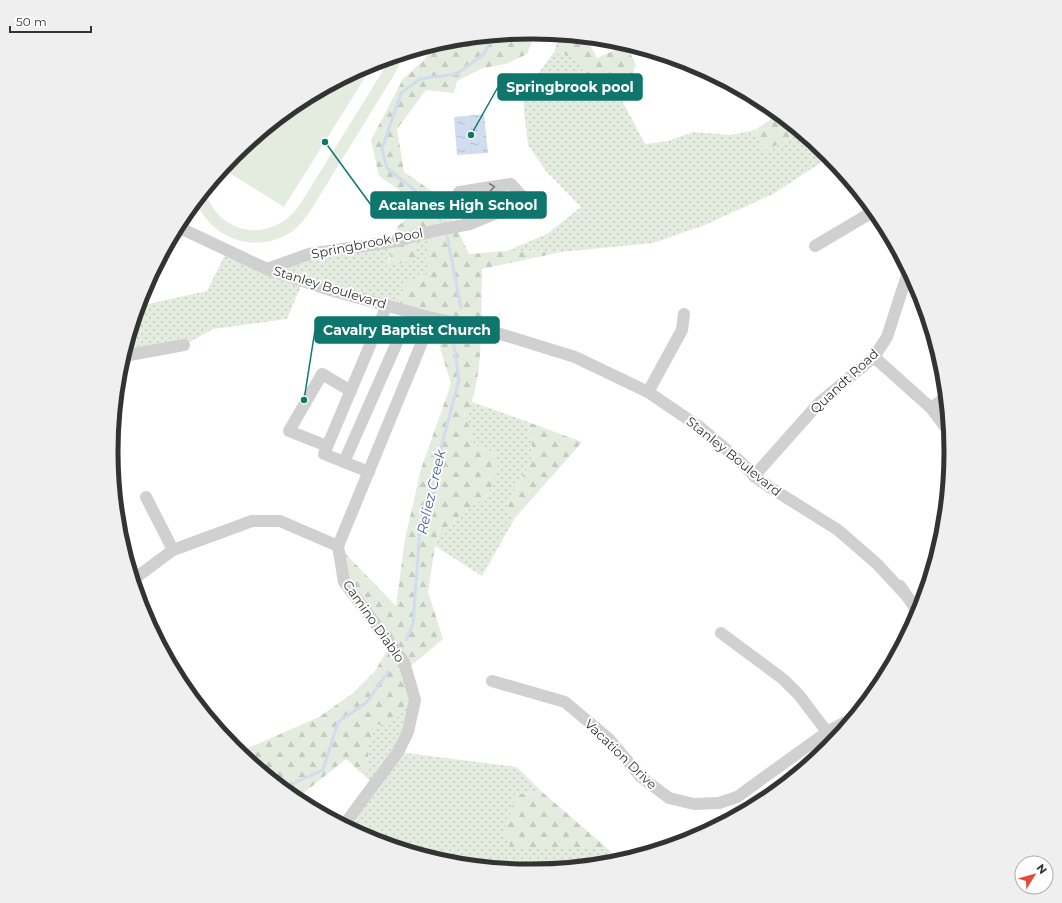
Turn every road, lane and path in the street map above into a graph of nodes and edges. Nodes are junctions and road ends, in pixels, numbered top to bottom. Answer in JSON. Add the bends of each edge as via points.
{"nodes":[{"id":1,"x":868,"y":214,"type":"edge"},
{"id":2,"x":470,"y":224,"type":"junction"},
{"id":3,"x":183,"y":230,"type":"edge"},
{"id":4,"x":815,"y":246,"type":"dead end"},
{"id":5,"x":267,"y":269,"type":"junction"},
{"id":6,"x":906,"y":279,"type":"edge"},
{"id":7,"x":387,"y":305,"type":"junction"},
{"id":8,"x":684,"y":314,"type":"dead end"},
{"id":9,"x":432,"y":318,"type":"junction"},
{"id":10,"x":375,"y":332,"type":"junction"},
{"id":11,"x":184,"y":345,"type":"dead end"},
{"id":12,"x":130,"y":355,"type":"edge"},
{"id":13,"x":874,"y":357,"type":"junction"},
{"id":14,"x":351,"y":391,"type":"junction"},
{"id":15,"x":648,"y":392,"type":"junction"},
{"id":16,"x":940,"y":401,"type":"edge"},
{"id":17,"x":931,"y":408,"type":"junction"},
{"id":18,"x":943,"y":424,"type":"edge"},
{"id":19,"x":327,"y":446,"type":"junction"},
{"id":20,"x":344,"y":462,"type":"junction"},
{"id":21,"x":369,"y":472,"type":"junction"},
{"id":22,"x":754,"y":476,"type":"junction"},
{"id":23,"x":146,"y":497,"type":"dead end"},
{"id":24,"x":338,"y":546,"type":"junction"},
{"id":25,"x":173,"y":550,"type":"junction"},
{"id":26,"x":138,"y":576,"type":"edge"},
{"id":27,"x":913,"y":606,"type":"edge"},
{"id":28,"x":721,"y":633,"type":"dead end"},
{"id":29,"x":492,"y":681,"type":"dead end"},
{"id":30,"x":838,"y":726,"type":"edge"},
{"id":31,"x":828,"y":732,"type":"junction"},
{"id":32,"x":348,"y":820,"type":"edge"}],
"edges":[{"from":1,"to":4,"type":"street"},
{"from":2,"to":2,"type":"street","name":"Springbrook Pool","one_way":true,"via":[[459,192],[511,184],[526,201]]},
{"from":2,"to":5,"type":"street","name":"Springbrook Pool","via":[[397,240],[309,254]]},
{"from":3,"to":5,"type":"street","name":"Stanley Boulevard"},
{"from":5,"to":7,"type":"street","name":"Stanley Boulevard","via":[[330,290]]},
{"from":6,"to":13,"type":"street","name":"Quandt Road","via":[[887,337]]},
{"from":7,"to":9,"type":"street","name":"Stanley Boulevard"},
{"from":7,"to":10,"type":"street"},
{"from":8,"to":15,"type":"street","via":[[682,330]]},
{"from":9,"to":15,"type":"street","name":"Stanley Boulevard","via":[[481,328],[575,357]]},
{"from":9,"to":21,"type":"street"},
{"from":10,"to":14,"type":"street"},
{"from":10,"to":20,"type":"street","via":[[398,340]]},
{"from":11,"to":12,"type":"street"},
{"from":13,"to":17,"type":"street"},
{"from":13,"to":22,"type":"street","name":"Quandt Road","via":[[819,403]]},
{"from":14,"to":19,"type":"street"},
{"from":14,"to":19,"type":"street","via":[[322,374],[289,431]]},
{"from":15,"to":22,"type":"street","name":"Stanley Boulevard","via":[[701,428]]},
{"from":16,"to":17,"type":"street"},
{"from":17,"to":18,"type":"street"},
{"from":19,"to":20,"type":"street","via":[[324,454]]},
{"from":20,"to":21,"type":"street"},
{"from":21,"to":24,"type":"street"},
{"from":22,"to":27,"type":"street","name":"Stanley Boulevard","via":[[838,530],[849,534],[880,559]]},
{"from":23,"to":25,"type":"street"},
{"from":24,"to":25,"type":"street","via":[[280,521],[252,521]]},
{"from":24,"to":32,"type":"street","name":"Camino Diablo","via":[[344,582],[404,662],[416,700],[408,732],[398,752]]},
{"from":25,"to":26,"type":"street"},
{"from":28,"to":31,"type":"street","via":[[783,679]]},
{"from":29,"to":31,"type":"street","name":"Vacation Drive","via":[[565,702],[609,739],[642,777],[668,798],[694,804],[718,803],[737,797]]},
{"from":30,"to":31,"type":"street","name":"Vacation Drive"}]}
